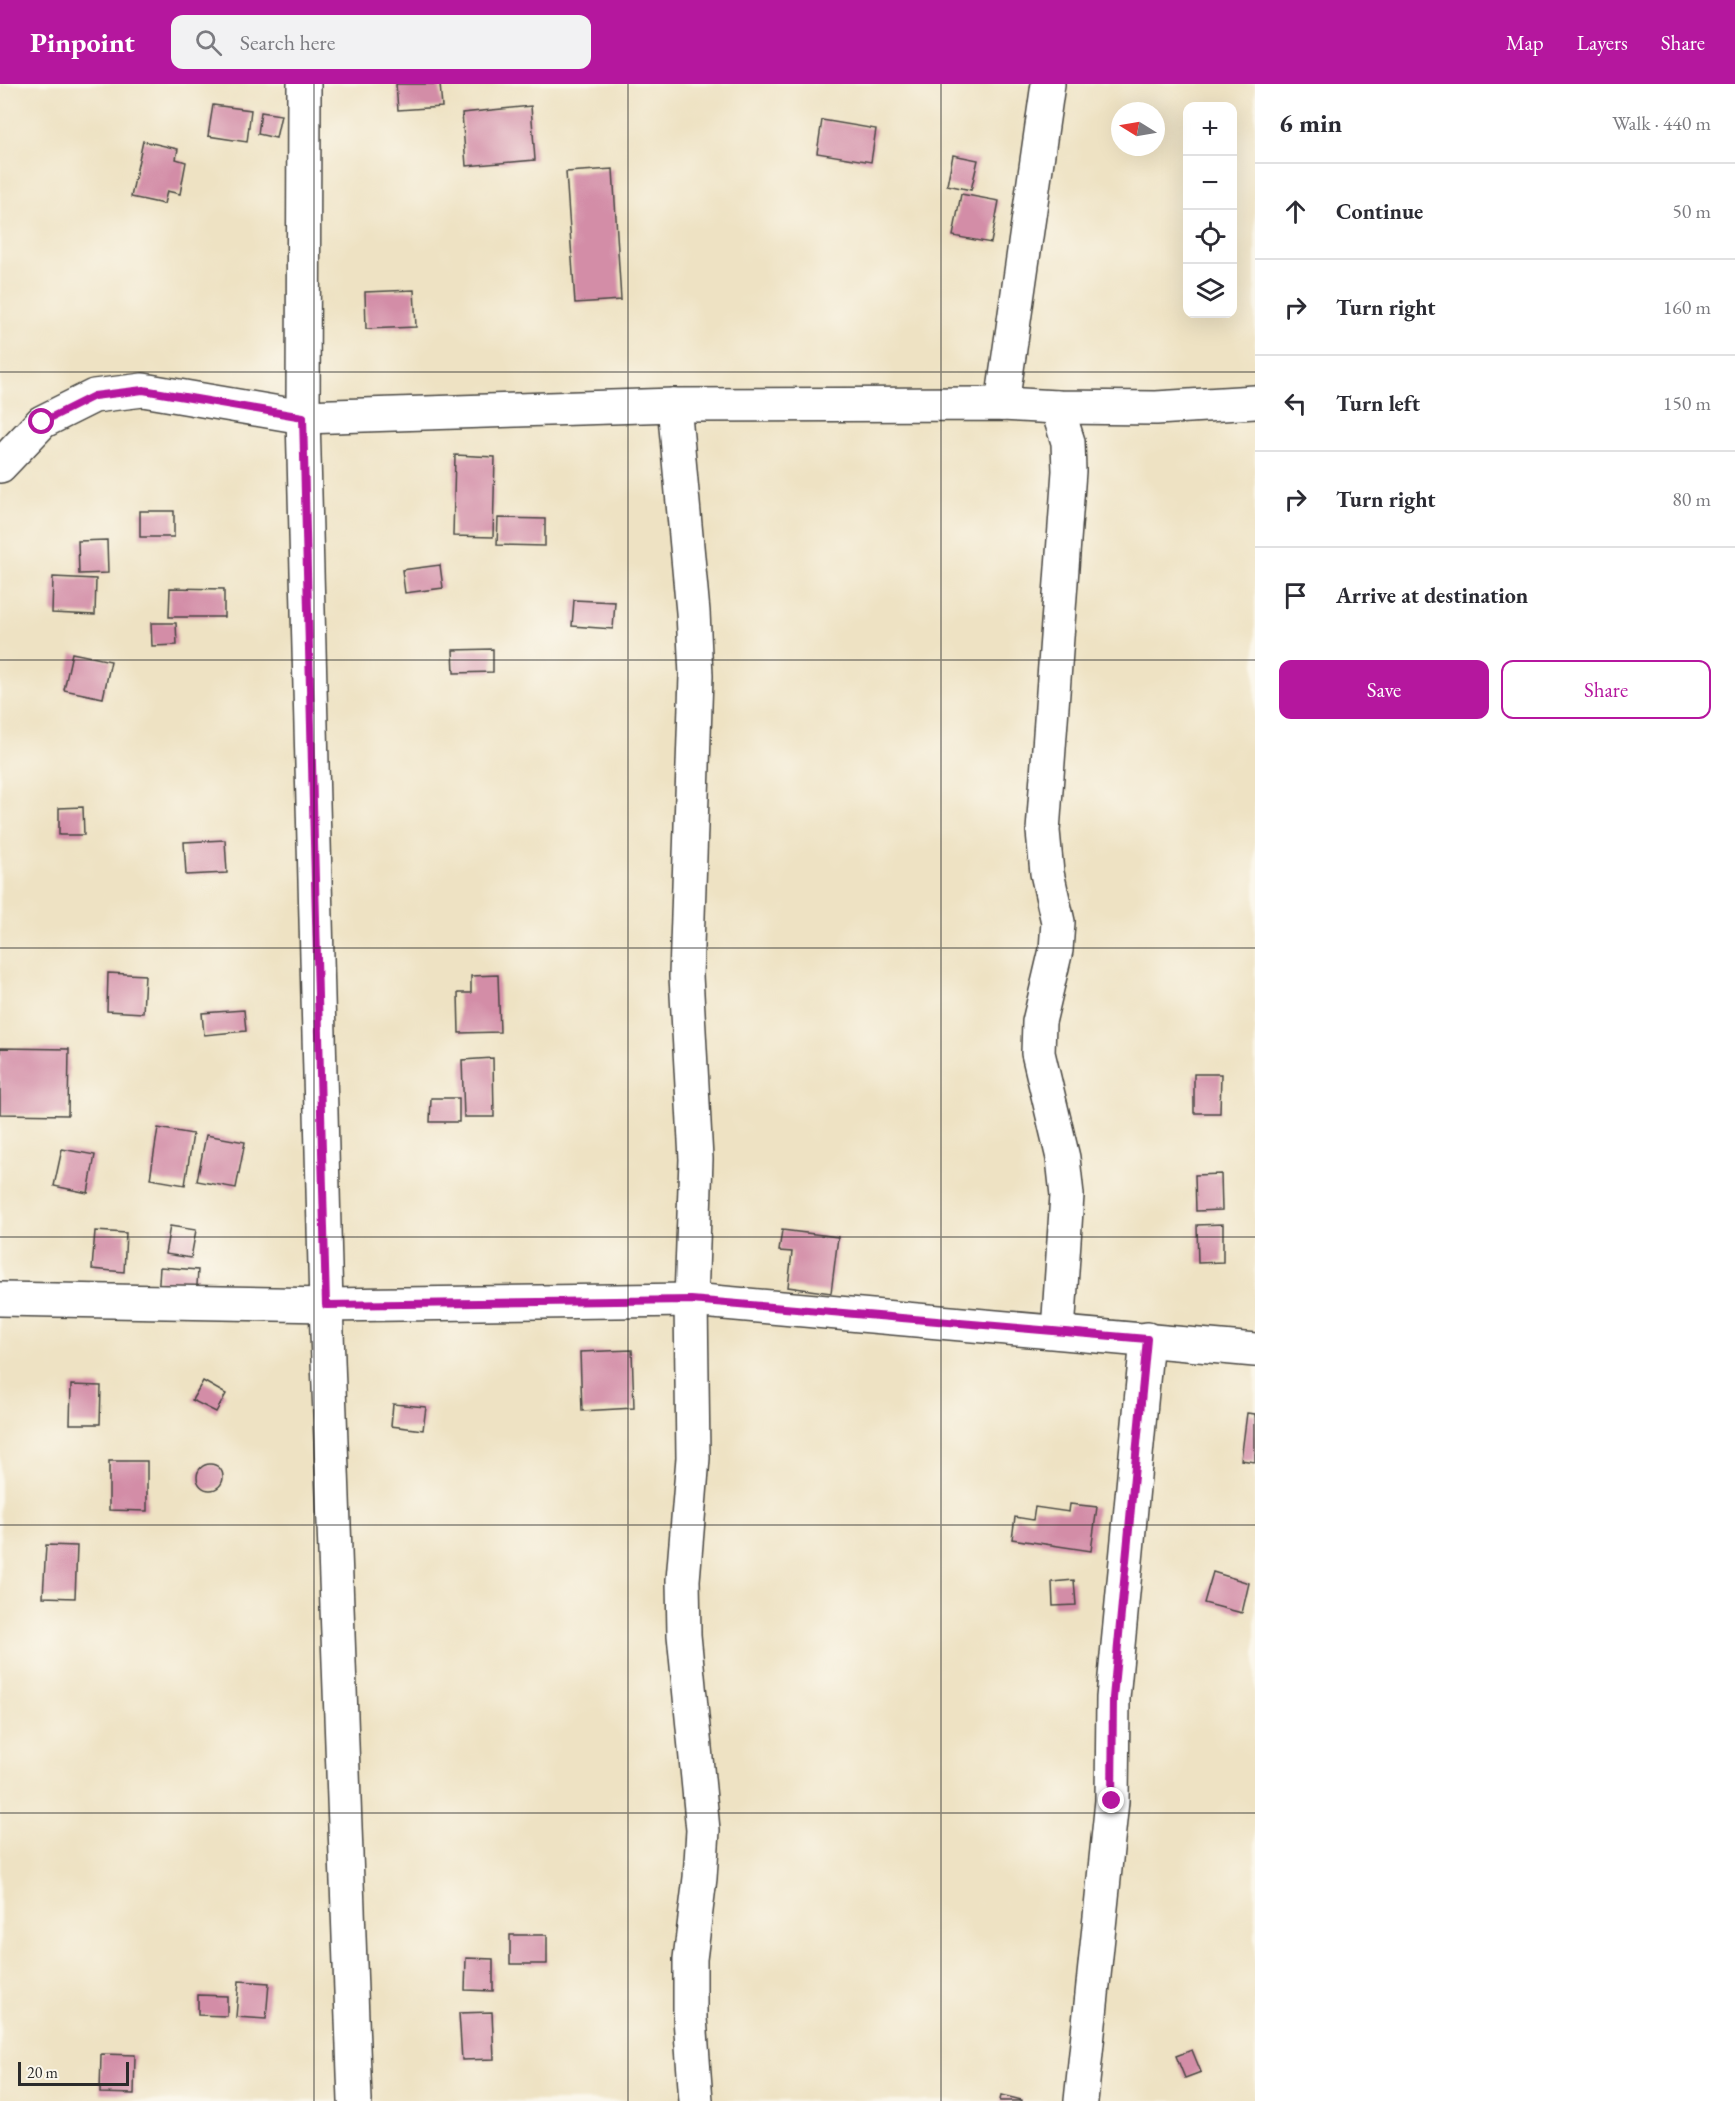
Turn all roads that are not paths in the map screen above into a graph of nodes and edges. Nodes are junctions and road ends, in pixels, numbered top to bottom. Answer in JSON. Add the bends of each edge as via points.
{"nodes":[{"id":1,"x":304,"y":84,"type":"edge"},
{"id":2,"x":1048,"y":84,"type":"edge"},
{"id":3,"x":1255,"y":402,"type":"edge"},
{"id":4,"x":1002,"y":404,"type":"junction"},
{"id":5,"x":674,"y":405,"type":"junction"},
{"id":6,"x":1057,"y":407,"type":"junction"},
{"id":7,"x":303,"y":417,"type":"junction"},
{"id":8,"x":0,"y":466,"type":"edge"},
{"id":9,"x":0,"y":1299,"type":"edge"},
{"id":10,"x":691,"y":1300,"type":"junction"},
{"id":11,"x":326,"y":1305,"type":"junction"},
{"id":12,"x":1058,"y":1332,"type":"junction"},
{"id":13,"x":1147,"y":1339,"type":"junction"},
{"id":14,"x":1255,"y":1350,"type":"edge"},
{"id":15,"x":355,"y":2101,"type":"edge"},
{"id":16,"x":696,"y":2101,"type":"edge"},
{"id":17,"x":1082,"y":2101,"type":"edge"}],
"edges":[{"from":1,"to":7,"type":"street"},
{"from":2,"to":4,"type":"street"},
{"from":3,"to":6,"type":"street","via":[[1156,408]]},
{"from":4,"to":5,"type":"street"},
{"from":4,"to":6,"type":"street"},
{"from":5,"to":7,"type":"street"},
{"from":5,"to":10,"type":"street","via":[[696,676],[686,976],[696,1159]]},
{"from":6,"to":12,"type":"street","via":[[1068,442],[1069,471],[1043,831],[1058,922],[1056,950],[1039,1022],[1038,1053],[1063,1158],[1067,1195]]},
{"from":7,"to":8,"type":"street","via":[[143,390],[94,396],[42,422]]},
{"from":7,"to":11,"type":"street"},
{"from":9,"to":11,"type":"street"},
{"from":10,"to":11,"type":"street"},
{"from":10,"to":12,"type":"street"},
{"from":10,"to":16,"type":"street","via":[[693,1458],[683,1580],[684,1635],[703,1830],[690,1959]]},
{"from":11,"to":15,"type":"street"},
{"from":12,"to":13,"type":"street"},
{"from":13,"to":14,"type":"street"},
{"from":13,"to":17,"type":"street","via":[[1113,1698],[1112,1801]]}]}
